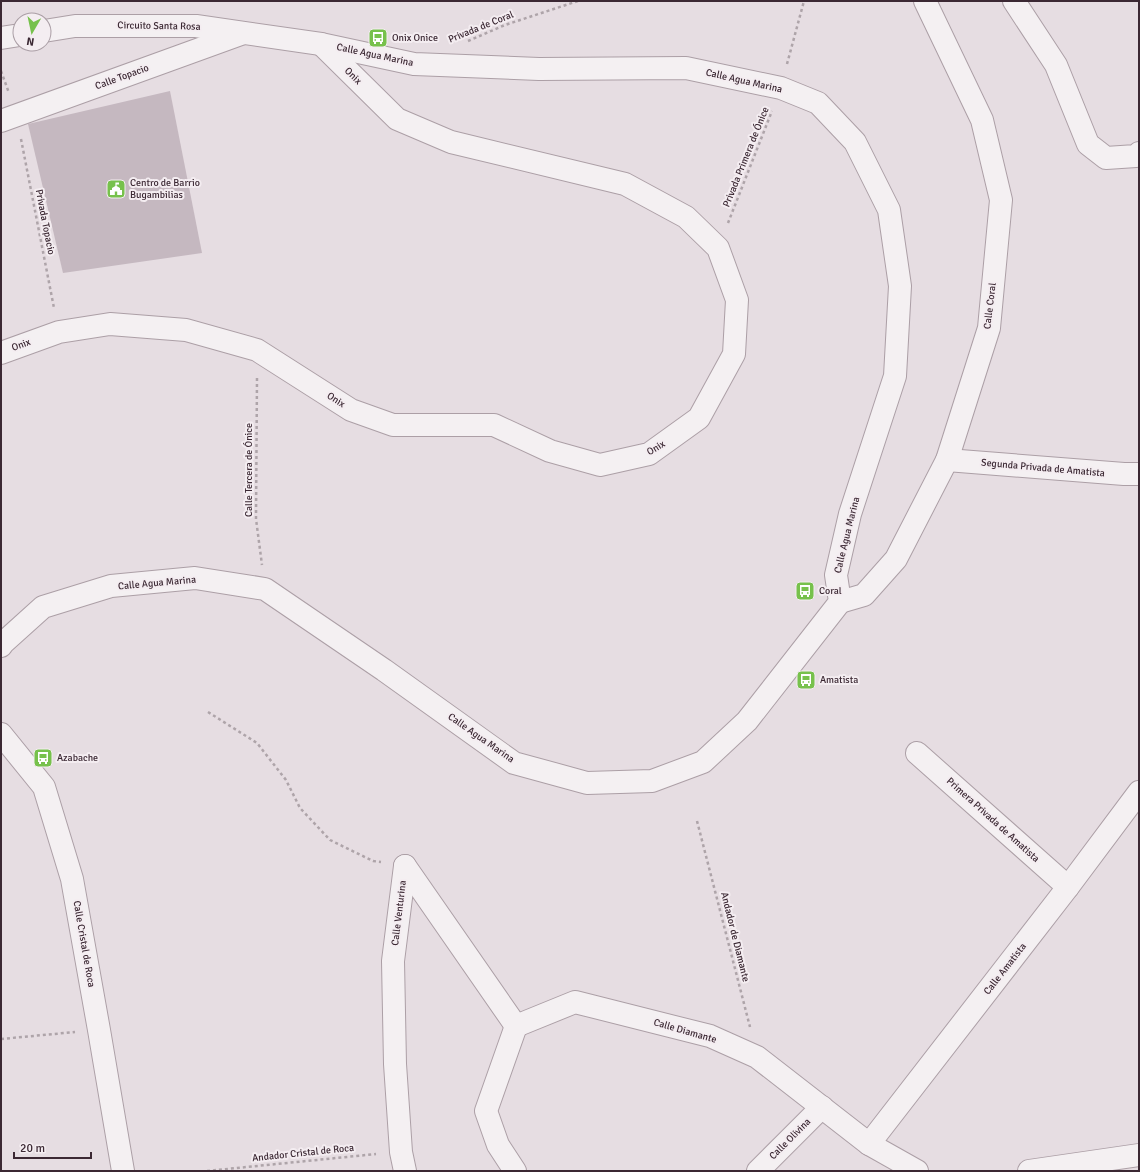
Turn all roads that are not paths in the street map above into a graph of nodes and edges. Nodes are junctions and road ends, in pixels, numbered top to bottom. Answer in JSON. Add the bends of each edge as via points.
{"nodes":[{"id":1,"x":926,"y":1,"type":"edge"},
{"id":2,"x":1014,"y":1,"type":"edge"},
{"id":3,"x":52,"y":30,"type":"edge"},
{"id":4,"x":244,"y":33,"type":"junction"},
{"id":5,"x":12,"y":36,"type":"edge"},
{"id":6,"x":1,"y":38,"type":"edge"},
{"id":7,"x":321,"y":44,"type":"junction"},
{"id":8,"x":9,"y":118,"type":"edge"},
{"id":9,"x":1139,"y":153,"type":"edge"},
{"id":10,"x":1,"y":353,"type":"edge"},
{"id":11,"x":947,"y":460,"type":"junction"},
{"id":12,"x":1139,"y":474,"type":"edge"},
{"id":13,"x":840,"y":602,"type":"junction"},
{"id":14,"x":1,"y":646,"type":"edge"},
{"id":15,"x":1,"y":734,"type":"edge"},
{"id":16,"x":917,"y":753,"type":"dead end"},
{"id":17,"x":1139,"y":792,"type":"edge"},
{"id":18,"x":1068,"y":887,"type":"junction"},
{"id":19,"x":516,"y":1026,"type":"junction"},
{"id":20,"x":822,"y":1107,"type":"junction"},
{"id":21,"x":869,"y":1144,"type":"junction"},
{"id":22,"x":1139,"y":1156,"type":"edge"},
{"id":23,"x":403,"y":1161,"type":"edge"},
{"id":24,"x":123,"y":1171,"type":"edge"},
{"id":25,"x":515,"y":1171,"type":"edge"},
{"id":26,"x":758,"y":1171,"type":"edge"},
{"id":27,"x":916,"y":1171,"type":"edge"},
{"id":28,"x":1029,"y":1171,"type":"edge"}],
"edges":[{"from":1,"to":11,"type":"street","name":"Calle Coral","via":[[982,120],[1001,200],[989,328]]},
{"from":2,"to":9,"type":"street","via":[[1056,65],[1088,144],[1106,158],[1136,156]]},
{"from":3,"to":4,"type":"street","name":"Circuito Santa Rosa","via":[[75,26],[196,26]]},
{"from":4,"to":7,"type":"street","name":"Circuito Santa Rosa"},
{"from":4,"to":8,"type":"street","name":"Calle Topacio"},
{"from":5,"to":6,"type":"street"},
{"from":7,"to":10,"type":"street","name":"Onix","via":[[397,119],[451,142],[625,184],[686,217],[718,248],[737,300],[734,354],[699,418],[649,454],[600,465],[550,451],[494,425],[393,425],[351,410],[257,350],[186,330],[110,324],[59,332]]},
{"from":7,"to":13,"type":"street","name":"Calle Agua Marina","via":[[414,64],[539,69],[686,68],[781,88],[818,103],[855,142],[888,210],[900,286],[895,376],[850,514],[836,575]]},
{"from":11,"to":12,"type":"street","name":"Segunda Privada de Amatista"},
{"from":11,"to":13,"type":"street","name":"Calle Coral","via":[[896,559],[864,595]]},
{"from":13,"to":14,"type":"street","name":"Calle Agua Marina","via":[[747,722],[703,762],[652,781],[587,783],[514,763],[265,589],[195,578],[111,586],[43,607]]},
{"from":15,"to":24,"type":"street","name":"Calle Cristal de Roca","via":[[44,787],[72,879]]},
{"from":16,"to":18,"type":"street","name":"Primera Privada de Amatista"},
{"from":17,"to":18,"type":"street","name":"Calle Amatista"},
{"from":18,"to":21,"type":"street","name":"Calle Amatista"},
{"from":19,"to":20,"type":"street","name":"Calle Diamante","via":[[575,1002],[710,1036],[757,1057]]},
{"from":19,"to":23,"type":"street","name":"Calle Venturina","via":[[405,866],[393,961],[395,1064]]},
{"from":19,"to":25,"type":"street","via":[[486,1111],[498,1145]]},
{"from":20,"to":21,"type":"street","name":"Calle Diamante"},
{"from":20,"to":26,"type":"street","name":"Calle Olivina"},
{"from":21,"to":27,"type":"street","name":"Calle Diamante"},
{"from":22,"to":28,"type":"street"}]}
